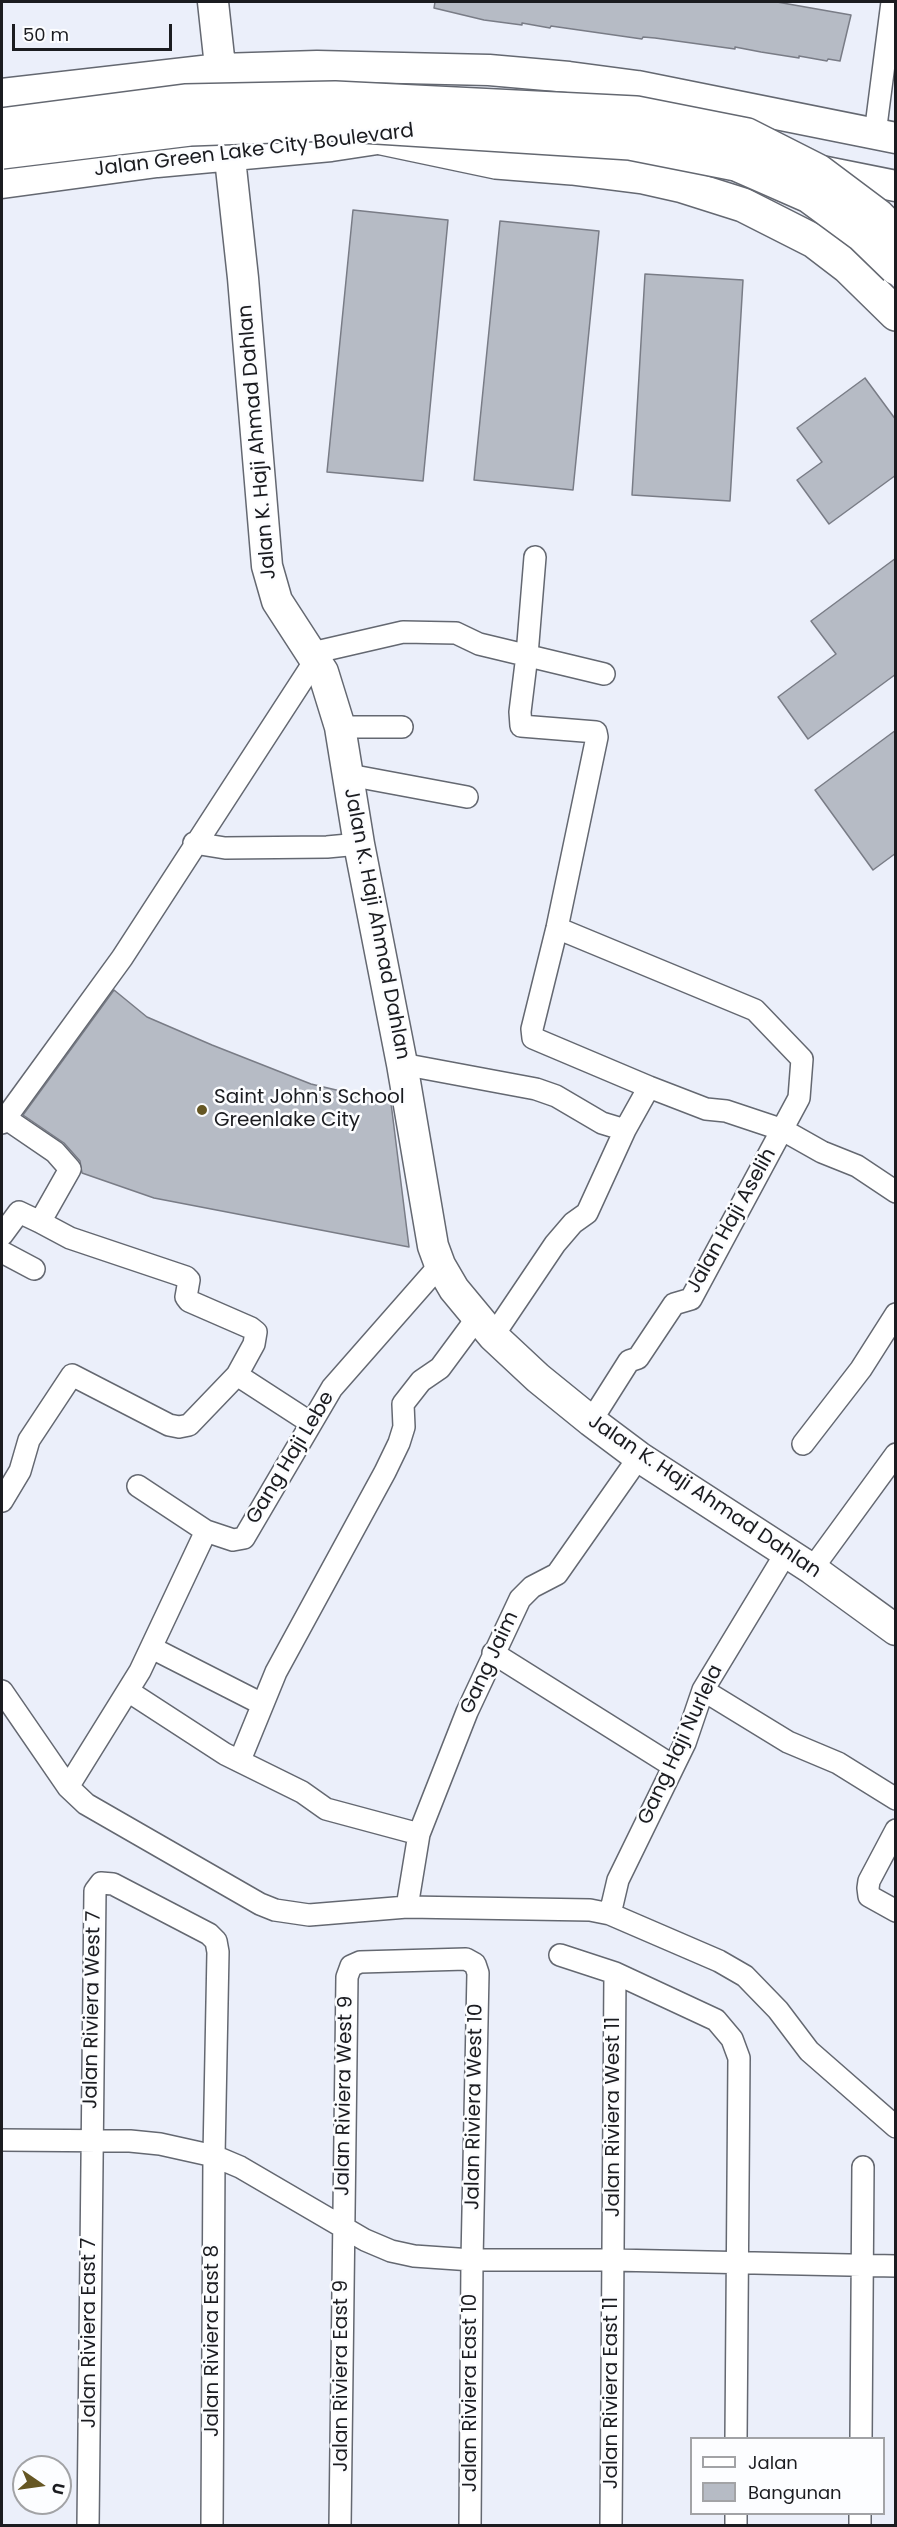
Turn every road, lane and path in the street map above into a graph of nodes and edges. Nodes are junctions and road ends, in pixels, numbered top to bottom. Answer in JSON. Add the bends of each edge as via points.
{"nodes":[{"id":1,"x":213,"y":2,"type":"edge"},
{"id":2,"x":892,"y":2,"type":"edge"},
{"id":3,"x":220,"y":69,"type":"junction"},
{"id":4,"x":170,"y":74,"type":"junction"},
{"id":5,"x":2,"y":94,"type":"edge"},
{"id":6,"x":2,"y":125,"type":"edge"},
{"id":7,"x":885,"y":136,"type":"edge"},
{"id":8,"x":382,"y":138,"type":"junction"},
{"id":9,"x":2,"y":152,"type":"edge"},
{"id":10,"x":230,"y":156,"type":"junction"},
{"id":11,"x":178,"y":160,"type":"junction"},
{"id":12,"x":2,"y":183,"type":"edge"},
{"id":13,"x":896,"y":186,"type":"edge"},
{"id":14,"x":896,"y":234,"type":"edge"},
{"id":15,"x":896,"y":268,"type":"edge"},
{"id":16,"x":896,"y":314,"type":"edge"},
{"id":17,"x":535,"y":557,"type":"dead end"},
{"id":18,"x":310,"y":650,"type":"junction"},
{"id":19,"x":527,"y":655,"type":"junction"},
{"id":20,"x":604,"y":674,"type":"dead end"},
{"id":21,"x":340,"y":727,"type":"junction"},
{"id":22,"x":402,"y":727,"type":"dead end"},
{"id":23,"x":349,"y":776,"type":"junction"},
{"id":24,"x":467,"y":797,"type":"dead end"},
{"id":25,"x":194,"y":843,"type":"junction"},
{"id":26,"x":359,"y":844,"type":"junction"},
{"id":27,"x":557,"y":928,"type":"junction"},
{"id":28,"x":402,"y":1064,"type":"junction"},
{"id":29,"x":649,"y":1087,"type":"junction"},
{"id":30,"x":3,"y":1120,"type":"edge"},
{"id":31,"x":625,"y":1130,"type":"junction"},
{"id":32,"x":783,"y":1130,"type":"junction"},
{"id":33,"x":896,"y":1192,"type":"edge"},
{"id":34,"x":40,"y":1222,"type":"junction"},
{"id":35,"x":2,"y":1235,"type":"edge"},
{"id":36,"x":2,"y":1252,"type":"edge"},
{"id":37,"x":440,"y":1265,"type":"junction"},
{"id":38,"x":34,"y":1269,"type":"dead end"},
{"id":39,"x":896,"y":1314,"type":"edge"},
{"id":40,"x":485,"y":1327,"type":"junction"},
{"id":41,"x":237,"y":1375,"type":"junction"},
{"id":42,"x":591,"y":1421,"type":"junction"},
{"id":43,"x":310,"y":1424,"type":"junction"},
{"id":44,"x":803,"y":1444,"type":"dead end"},
{"id":45,"x":896,"y":1454,"type":"edge"},
{"id":46,"x":639,"y":1457,"type":"junction"},
{"id":47,"x":138,"y":1486,"type":"dead end"},
{"id":48,"x":2,"y":1501,"type":"edge"},
{"id":49,"x":206,"y":1530,"type":"junction"},
{"id":50,"x":786,"y":1553,"type":"junction"},
{"id":51,"x":812,"y":1569,"type":"junction"},
{"id":52,"x":896,"y":1630,"type":"edge"},
{"id":53,"x":152,"y":1648,"type":"junction"},
{"id":54,"x":493,"y":1653,"type":"junction"},
{"id":55,"x":702,"y":1690,"type":"junction"},
{"id":56,"x":2,"y":1691,"type":"edge"},
{"id":57,"x":128,"y":1691,"type":"junction"},
{"id":58,"x":262,"y":1704,"type":"junction"},
{"id":59,"x":240,"y":1760,"type":"junction"},
{"id":60,"x":673,"y":1766,"type":"junction"},
{"id":61,"x":68,"y":1787,"type":"junction"},
{"id":62,"x":896,"y":1799,"type":"edge"},
{"id":63,"x":896,"y":1830,"type":"edge"},
{"id":64,"x":419,"y":1834,"type":"junction"},
{"id":65,"x":101,"y":1883,"type":"joint"},
{"id":66,"x":407,"y":1907,"type":"junction"},
{"id":67,"x":896,"y":1911,"type":"edge"},
{"id":68,"x":610,"y":1914,"type":"junction"},
{"id":69,"x":560,"y":1954,"type":"dead end"},
{"id":70,"x":351,"y":1966,"type":"joint"},
{"id":71,"x":615,"y":1973,"type":"junction"},
{"id":72,"x":896,"y":2127,"type":"edge"},
{"id":73,"x":2,"y":2140,"type":"edge"},
{"id":74,"x":91,"y":2140,"type":"junction"},
{"id":75,"x":214,"y":2156,"type":"junction"},
{"id":76,"x":863,"y":2168,"type":"dead end"},
{"id":77,"x":343,"y":2227,"type":"junction"},
{"id":78,"x":472,"y":2260,"type":"junction"},
{"id":79,"x":613,"y":2260,"type":"junction"},
{"id":80,"x":738,"y":2264,"type":"junction"},
{"id":81,"x":862,"y":2265,"type":"junction"},
{"id":82,"x":896,"y":2266,"type":"edge"},
{"id":83,"x":736,"y":2437,"type":"edge"},
{"id":84,"x":861,"y":2437,"type":"edge"},
{"id":85,"x":88,"y":2526,"type":"edge"},
{"id":86,"x":212,"y":2526,"type":"edge"},
{"id":87,"x":340,"y":2526,"type":"edge"},
{"id":88,"x":470,"y":2526,"type":"edge"},
{"id":89,"x":611,"y":2526,"type":"edge"}],
"edges":[{"from":1,"to":3,"type":"street","name":"Jalan K. Haji Ahmad Dahlan"},
{"from":2,"to":7,"type":"street"},
{"from":3,"to":4,"type":"street"},
{"from":3,"to":7,"type":"street","via":[[489,70],[569,77],[637,86]]},
{"from":3,"to":10,"type":"street","name":"Jalan K. Haji Ahmad Dahlan"},
{"from":4,"to":5,"type":"street"},
{"from":4,"to":11,"type":"street","via":[[186,80],[194,89],[198,140]]},
{"from":6,"to":14,"type":"main road","bridge":true,"via":[[185,100],[335,98],[636,113],[747,135],[818,171]]},
{"from":8,"to":10,"type":"street","name":"Jalan Green Lake City Boulevard"},
{"from":8,"to":13,"type":"street","name":"Jalan Green Lake City Boulevard","via":[[500,118],[657,133]]},
{"from":8,"to":16,"type":"main road","via":[[496,162],[643,177],[743,205],[814,241],[848,267]]},
{"from":9,"to":15,"type":"main road","bridge":true,"via":[[190,129],[330,124],[630,143],[736,164],[809,196],[862,235]]},
{"from":10,"to":11,"type":"street","name":"Jalan Green Lake City Boulevard"},
{"from":10,"to":18,"type":"street","name":"Jalan K. Haji Ahmad Dahlan","via":[[267,566],[277,601]]},
{"from":11,"to":12,"type":"street","name":"Jalan Green Lake City Boulevard"},
{"from":17,"to":19,"type":"street"},
{"from":18,"to":19,"type":"street","via":[[403,632],[456,633],[479,644]]},
{"from":18,"to":21,"type":"street","name":"Jalan K. Haji Ahmad Dahlan","via":[[330,690]]},
{"from":18,"to":25,"type":"street"},
{"from":19,"to":20,"type":"street"},
{"from":19,"to":27,"type":"street","via":[[521,726],[596,732],[597,737]]},
{"from":21,"to":22,"type":"street"},
{"from":21,"to":23,"type":"street","name":"Jalan K. Haji Ahmad Dahlan"},
{"from":23,"to":24,"type":"street"},
{"from":23,"to":26,"type":"street","name":"Jalan K. Haji Ahmad Dahlan"},
{"from":25,"to":26,"type":"street","via":[[225,848],[327,848]]},
{"from":25,"to":30,"type":"street","via":[[122,958]]},
{"from":26,"to":28,"type":"street","name":"Jalan K. Haji Ahmad Dahlan"},
{"from":27,"to":29,"type":"street","via":[[533,1038]]},
{"from":27,"to":32,"type":"street","name":"Jalan Haji Aselih","via":[[755,1011],[802,1059],[799,1098]]},
{"from":28,"to":31,"type":"street","via":[[536,1089],[602,1123]]},
{"from":28,"to":37,"type":"street","name":"Jalan K. Haji Ahmad Dahlan","via":[[433,1246]]},
{"from":29,"to":31,"type":"street"},
{"from":29,"to":32,"type":"street","via":[[706,1109],[726,1111]]},
{"from":30,"to":34,"type":"street","via":[[55,1152],[70,1169]]},
{"from":31,"to":40,"type":"street","via":[[587,1213],[573,1223]]},
{"from":32,"to":33,"type":"street","via":[[857,1166]]},
{"from":32,"to":42,"type":"street","name":"Jalan Haji Aselih","via":[[691,1299],[675,1304],[638,1358],[629,1361]]},
{"from":34,"to":35,"type":"street","via":[[19,1212]]},
{"from":34,"to":41,"type":"street","via":[[70,1238],[186,1277],[189,1301],[256,1332],[254,1344]]},
{"from":36,"to":38,"type":"street"},
{"from":37,"to":40,"type":"street","name":"Jalan K. Haji Ahmad Dahlan"},
{"from":37,"to":43,"type":"street","name":"Gang Haji Lebe","via":[[332,1388]]},
{"from":39,"to":44,"type":"street","via":[[861,1369]]},
{"from":40,"to":42,"type":"street","name":"Jalan K. Haji Ahmad Dahlan"},
{"from":40,"to":58,"type":"street","via":[[421,1382],[403,1404],[404,1427],[390,1462]]},
{"from":41,"to":43,"type":"street"},
{"from":41,"to":48,"type":"street","via":[[189,1425],[179,1427],[72,1375],[29,1440],[20,1472]]},
{"from":42,"to":46,"type":"street","name":"Jalan K. Haji Ahmad Dahlan"},
{"from":43,"to":49,"type":"street","name":"Gang Haji Lebe","via":[[244,1538],[233,1540]]},
{"from":45,"to":51,"type":"street"},
{"from":46,"to":50,"type":"street","name":"Jalan K. Haji Ahmad Dahlan"},
{"from":46,"to":54,"type":"street","name":"Gang Jaim","via":[[557,1574],[532,1587],[520,1599]]},
{"from":47,"to":49,"type":"street"},
{"from":49,"to":53,"type":"street"},
{"from":50,"to":51,"type":"street","name":"Jalan K. Haji Ahmad Dahlan"},
{"from":50,"to":55,"type":"street","name":"Gang Haji Nurlela"},
{"from":51,"to":52,"type":"street","name":"Jalan K. Haji Ahmad Dahlan"},
{"from":53,"to":57,"type":"street"},
{"from":53,"to":58,"type":"street"},
{"from":54,"to":60,"type":"street"},
{"from":54,"to":64,"type":"street","name":"Gang Jaim"},
{"from":55,"to":60,"type":"street","name":"Gang Haji Nurlela","via":[[685,1743]]},
{"from":55,"to":62,"type":"street","via":[[788,1742],[838,1763]]},
{"from":56,"to":61,"type":"street"},
{"from":57,"to":59,"type":"street"},
{"from":57,"to":61,"type":"street"},
{"from":58,"to":59,"type":"street"},
{"from":59,"to":64,"type":"street","via":[[326,1809]]},
{"from":60,"to":68,"type":"street","name":"Gang Haji Nurlela","via":[[618,1880]]},
{"from":61,"to":66,"type":"street","via":[[86,1804],[275,1910],[309,1915]]},
{"from":63,"to":67,"type":"street","via":[[868,1888],[869,1896]]},
{"from":64,"to":66,"type":"street","name":"Gang Jaim"},
{"from":65,"to":74,"type":"street","name":"Jalan Riviera West 7","via":[[95,1891]]},
{"from":65,"to":75,"type":"street","name":"Jalan Riviera East 8","via":[[112,1884],[216,1941]]},
{"from":66,"to":68,"type":"street","via":[[590,1910]]},
{"from":68,"to":72,"type":"street","via":[[745,1976],[809,2050]]},
{"from":69,"to":71,"type":"street"},
{"from":70,"to":77,"type":"street","name":"Jalan Riviera West 9","via":[[347,1977]]},
{"from":70,"to":78,"type":"street","name":"Jalan Riviera West 10","via":[[360,1962],[466,1959],[475,1964],[478,1973]]},
{"from":71,"to":79,"type":"street","name":"Jalan Riviera West 11"},
{"from":71,"to":80,"type":"street","via":[[716,2020],[732,2039],[739,2058]]},
{"from":73,"to":74,"type":"street"},
{"from":74,"to":75,"type":"street","via":[[160,2144]]},
{"from":74,"to":85,"type":"street","name":"Jalan Riviera East 7"},
{"from":75,"to":77,"type":"street"},
{"from":75,"to":86,"type":"street","name":"Jalan Riviera East 8"},
{"from":76,"to":81,"type":"street"},
{"from":77,"to":78,"type":"street","via":[[391,2251]]},
{"from":77,"to":87,"type":"street","name":"Jalan Riviera East 9"},
{"from":78,"to":79,"type":"street"},
{"from":78,"to":88,"type":"street","name":"Jalan Riviera East 10"},
{"from":79,"to":80,"type":"street"},
{"from":79,"to":89,"type":"street","name":"Jalan Riviera East 11"},
{"from":80,"to":81,"type":"street"},
{"from":80,"to":83,"type":"street"},
{"from":81,"to":82,"type":"street"},
{"from":81,"to":84,"type":"street"}]}
